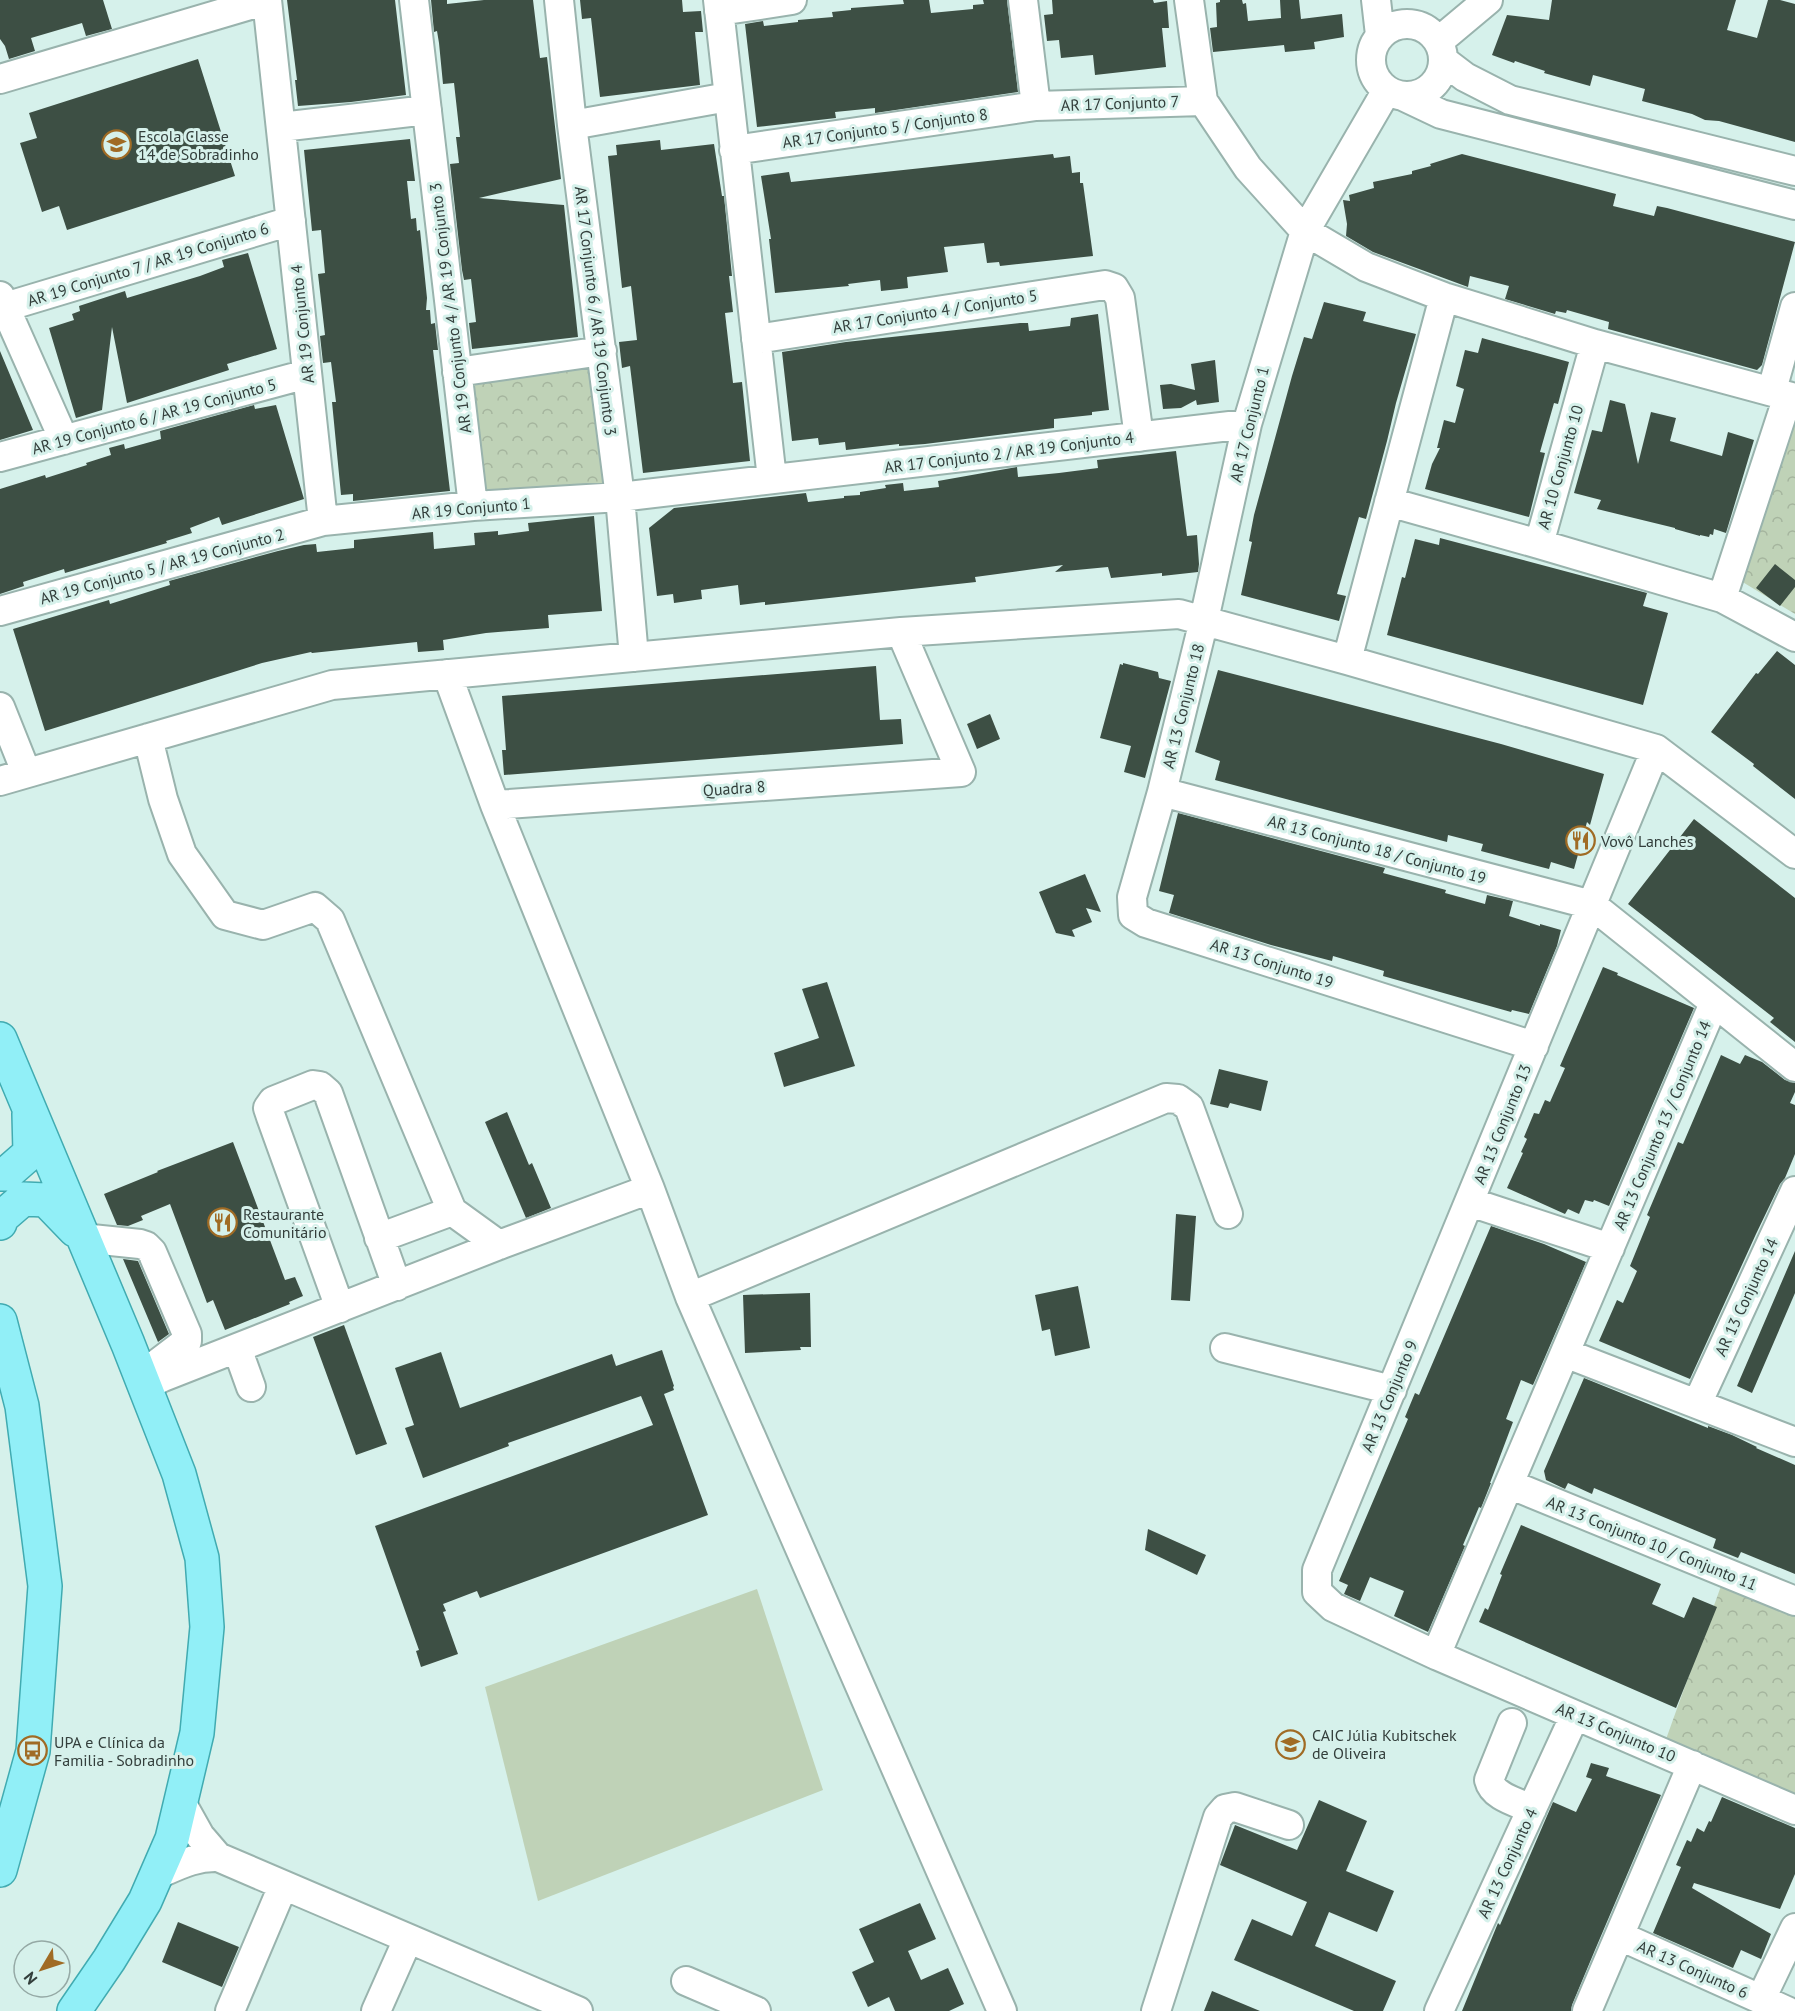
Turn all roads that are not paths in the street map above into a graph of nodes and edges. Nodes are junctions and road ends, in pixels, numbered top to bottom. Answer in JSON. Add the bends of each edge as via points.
{"nodes":[{"id":1,"x":267,"y":0,"type":"edge"},
{"id":2,"x":414,"y":0,"type":"edge"},
{"id":3,"x":559,"y":0,"type":"edge"},
{"id":4,"x":792,"y":0,"type":"edge"},
{"id":5,"x":1023,"y":0,"type":"edge"},
{"id":6,"x":1189,"y":0,"type":"edge"},
{"id":7,"x":1376,"y":0,"type":"edge"},
{"id":8,"x":1488,"y":0,"type":"edge"},
{"id":9,"x":718,"y":6,"type":"edge"},
{"id":10,"x":1404,"y":12,"type":"edge"},
{"id":11,"x":1380,"y":35,"type":"junction"},
{"id":12,"x":1441,"y":51,"type":"junction"},
{"id":13,"x":0,"y":79,"type":"edge"},
{"id":14,"x":1395,"y":93,"type":"junction"},
{"id":15,"x":728,"y":97,"type":"junction"},
{"id":16,"x":1203,"y":101,"type":"junction"},
{"id":17,"x":1036,"y":106,"type":"junction"},
{"id":18,"x":427,"y":110,"type":"junction"},
{"id":19,"x":572,"y":125,"type":"junction"},
{"id":20,"x":281,"y":127,"type":"junction"},
{"id":21,"x":734,"y":150,"type":"junction"},
{"id":22,"x":1795,"y":171,"type":"edge"},
{"id":23,"x":1795,"y":205,"type":"edge"},
{"id":24,"x":291,"y":221,"type":"junction"},
{"id":25,"x":1305,"y":231,"type":"junction"},
{"id":26,"x":1444,"y":297,"type":"junction"},
{"id":27,"x":2,"y":301,"type":"edge"},
{"id":28,"x":1795,"y":307,"type":"edge"},
{"id":29,"x":756,"y":339,"type":"junction"},
{"id":30,"x":1595,"y":344,"type":"junction"},
{"id":31,"x":602,"y":351,"type":"junction"},
{"id":32,"x":457,"y":372,"type":"junction"},
{"id":33,"x":307,"y":374,"type":"junction"},
{"id":34,"x":1785,"y":395,"type":"edge"},
{"id":35,"x":1247,"y":424,"type":"junction"},
{"id":36,"x":1139,"y":437,"type":"junction"},
{"id":37,"x":64,"y":440,"type":"junction"},
{"id":38,"x":0,"y":458,"type":"edge"},
{"id":39,"x":772,"y":480,"type":"junction"},
{"id":40,"x":620,"y":497,"type":"junction"},
{"id":41,"x":1389,"y":502,"type":"junction"},
{"id":42,"x":473,"y":507,"type":"junction"},
{"id":43,"x":323,"y":521,"type":"junction"},
{"id":44,"x":1539,"y":544,"type":"junction"},
{"id":45,"x":1722,"y":598,"type":"junction"},
{"id":46,"x":0,"y":611,"type":"edge"},
{"id":47,"x":1204,"y":620,"type":"junction"},
{"id":48,"x":901,"y":632,"type":"junction"},
{"id":49,"x":1795,"y":638,"type":"edge"},
{"id":50,"x":634,"y":657,"type":"junction"},
{"id":51,"x":1347,"y":660,"type":"junction"},
{"id":52,"x":447,"y":674,"type":"junction"},
{"id":53,"x":0,"y":707,"type":"edge"},
{"id":54,"x":148,"y":738,"type":"junction"},
{"id":55,"x":1656,"y":749,"type":"junction"},
{"id":56,"x":13,"y":776,"type":"edge"},
{"id":57,"x":1162,"y":792,"type":"junction"},
{"id":58,"x":495,"y":805,"type":"junction"},
{"id":59,"x":1795,"y":854,"type":"edge"},
{"id":60,"x":1592,"y":906,"type":"junction"},
{"id":61,"x":1714,"y":1002,"type":"junction"},
{"id":62,"x":0,"y":1039,"type":"edge"},
{"id":63,"x":1534,"y":1046,"type":"junction"},
{"id":64,"x":1795,"y":1067,"type":"edge"},
{"id":65,"x":29,"y":1109,"type":"junction"},
{"id":66,"x":0,"y":1173,"type":"edge"},
{"id":67,"x":650,"y":1189,"type":"junction"},
{"id":68,"x":1795,"y":1191,"type":"edge"},
{"id":69,"x":1470,"y":1202,"type":"junction"},
{"id":70,"x":452,"y":1211,"type":"junction"},
{"id":71,"x":1228,"y":1214,"type":"dead end"},
{"id":72,"x":0,"y":1223,"type":"edge"},
{"id":73,"x":82,"y":1238,"type":"junction"},
{"id":74,"x":379,"y":1238,"type":"junction"},
{"id":75,"x":499,"y":1245,"type":"junction"},
{"id":76,"x":1610,"y":1248,"type":"junction"},
{"id":77,"x":397,"y":1286,"type":"junction"},
{"id":78,"x":690,"y":1297,"type":"junction"},
{"id":79,"x":340,"y":1308,"type":"junction"},
{"id":80,"x":0,"y":1321,"type":"edge"},
{"id":81,"x":237,"y":1348,"type":"junction"},
{"id":82,"x":1225,"y":1348,"type":"dead end"},
{"id":83,"x":1564,"y":1353,"type":"junction"},
{"id":84,"x":143,"y":1381,"type":"junction"},
{"id":85,"x":251,"y":1387,"type":"dead end"},
{"id":86,"x":1392,"y":1390,"type":"junction"},
{"id":87,"x":1697,"y":1404,"type":"junction"},
{"id":88,"x":1795,"y":1442,"type":"edge"},
{"id":89,"x":1509,"y":1484,"type":"junction"},
{"id":90,"x":1317,"y":1592,"type":"joint"},
{"id":91,"x":1795,"y":1601,"type":"edge"},
{"id":92,"x":1436,"y":1655,"type":"junction"},
{"id":93,"x":1575,"y":1715,"type":"junction"},
{"id":94,"x":1512,"y":1723,"type":"dead end"},
{"id":95,"x":1692,"y":1765,"type":"junction"},
{"id":96,"x":181,"y":1802,"type":"junction"},
{"id":97,"x":1532,"y":1809,"type":"junction"},
{"id":98,"x":1795,"y":1810,"type":"edge"},
{"id":99,"x":1289,"y":1825,"type":"dead end"},
{"id":100,"x":218,"y":1857,"type":"junction"},
{"id":101,"x":0,"y":1870,"type":"edge"},
{"id":102,"x":156,"y":1875,"type":"junction"},
{"id":103,"x":283,"y":1886,"type":"junction"},
{"id":104,"x":1795,"y":1928,"type":"edge"},
{"id":105,"x":1620,"y":1936,"type":"junction"},
{"id":106,"x":408,"y":1939,"type":"junction"},
{"id":107,"x":686,"y":1981,"type":"dead end"},
{"id":108,"x":1761,"y":1999,"type":"junction"},
{"id":109,"x":526,"y":2001,"type":"edge"},
{"id":110,"x":750,"y":2010,"type":"edge"},
{"id":111,"x":74,"y":2011,"type":"edge"},
{"id":112,"x":230,"y":2011,"type":"edge"},
{"id":113,"x":376,"y":2011,"type":"edge"},
{"id":114,"x":578,"y":2011,"type":"edge"},
{"id":115,"x":1002,"y":2011,"type":"edge"},
{"id":116,"x":1156,"y":2011,"type":"edge"},
{"id":117,"x":1439,"y":2011,"type":"edge"},
{"id":118,"x":1587,"y":2011,"type":"edge"},
{"id":119,"x":1787,"y":2011,"type":"edge"}],
"edges":[{"from":1,"to":13,"type":"street"},
{"from":1,"to":20,"type":"street","name":"AR 19 Conjunto 4"},
{"from":2,"to":18,"type":"street","name":"AR 19 Conjunto 4 / AR 19 Conjunto 3"},
{"from":3,"to":19,"type":"street","name":"AR 17 Conjunto 6 / AR 19 Conjunto 3"},
{"from":4,"to":9,"type":"street"},
{"from":5,"to":17,"type":"street"},
{"from":6,"to":16,"type":"street"},
{"from":7,"to":11,"type":"street"},
{"from":8,"to":12,"type":"street"},
{"from":9,"to":15,"type":"street"},
{"from":10,"to":11,"type":"street"},
{"from":10,"to":12,"type":"street","via":[[1430,32]]},
{"from":11,"to":14,"type":"street","via":[[1370,57],[1372,70],[1378,81]]},
{"from":12,"to":14,"type":"street","via":[[1440,75],[1431,87],[1418,95]]},
{"from":12,"to":22,"type":"street","via":[[1466,77],[1510,100]]},
{"from":14,"to":23,"type":"street","via":[[1441,114]]},
{"from":14,"to":25,"type":"street","name":"AR 17 Conjunto 1"},
{"from":15,"to":19,"type":"street"},
{"from":15,"to":21,"type":"street"},
{"from":16,"to":17,"type":"street","name":"AR 17 Conjunto 7"},
{"from":16,"to":25,"type":"street","via":[[1248,168]]},
{"from":17,"to":21,"type":"street","name":"AR 17 Conjunto 5 / Conjunto 8"},
{"from":18,"to":20,"type":"street"},
{"from":18,"to":32,"type":"street","name":"AR 19 Conjunto 4 / AR 19 Conjunto 3"},
{"from":19,"to":31,"type":"street","name":"AR 17 Conjunto 6 / AR 19 Conjunto 3"},
{"from":20,"to":24,"type":"street","name":"AR 19 Conjunto 4"},
{"from":21,"to":29,"type":"street"},
{"from":24,"to":27,"type":"street","name":"AR 19 Conjunto 7 / AR 19 Conjunto 6"},
{"from":24,"to":33,"type":"street","name":"AR 19 Conjunto 4"},
{"from":25,"to":26,"type":"street","via":[[1366,267]]},
{"from":25,"to":35,"type":"street","name":"AR 17 Conjunto 1"},
{"from":26,"to":30,"type":"street"},
{"from":26,"to":41,"type":"street"},
{"from":27,"to":37,"type":"street"},
{"from":28,"to":34,"type":"street"},
{"from":29,"to":36,"type":"street","name":"AR 17 Conjunto 4 / Conjunto 5","via":[[1105,285],[1114,288],[1120,298]]},
{"from":29,"to":39,"type":"street"},
{"from":30,"to":34,"type":"street"},
{"from":30,"to":44,"type":"street","name":"AR 10 Conjunto 10"},
{"from":31,"to":32,"type":"street"},
{"from":31,"to":40,"type":"street","name":"AR 17 Conjunto 6 / AR 19 Conjunto 3"},
{"from":32,"to":42,"type":"street","name":"AR 19 Conjunto 4 / AR 19 Conjunto 3"},
{"from":33,"to":37,"type":"street","name":"AR 19 Conjunto 6 / AR 19 Conjunto 5"},
{"from":33,"to":43,"type":"street","name":"AR 19 Conjunto 4"},
{"from":34,"to":45,"type":"street"},
{"from":35,"to":36,"type":"street","name":"AR 17 Conjunto 2 / AR 19 Conjunto 4"},
{"from":35,"to":47,"type":"street","name":"AR 17 Conjunto 1"},
{"from":36,"to":39,"type":"street","name":"AR 17 Conjunto 2 / AR 19 Conjunto 4"},
{"from":37,"to":38,"type":"street","name":"AR 19 Conjunto 6 / AR 19 Conjunto 5"},
{"from":39,"to":40,"type":"street","name":"AR 17 Conjunto 2 / AR 19 Conjunto 4"},
{"from":40,"to":42,"type":"street","name":"AR 19 Conjunto 1"},
{"from":40,"to":50,"type":"street","name":"AR 17 Conjunto 6 / AR 19 Conjunto 3"},
{"from":41,"to":44,"type":"street","name":"AR 10 Conjunto 10"},
{"from":41,"to":51,"type":"street"},
{"from":42,"to":43,"type":"street","name":"AR 19 Conjunto 1"},
{"from":43,"to":46,"type":"street","name":"AR 19 Conjunto 5 / AR 19 Conjunto 2"},
{"from":44,"to":45,"type":"street"},
{"from":45,"to":49,"type":"street"},
{"from":47,"to":48,"type":"street","via":[[1179,615]]},
{"from":47,"to":51,"type":"street"},
{"from":47,"to":57,"type":"street","name":"AR 13 Conjunto 18"},
{"from":48,"to":50,"type":"street"},
{"from":48,"to":58,"type":"street","name":"Quadra 8","via":[[961,772]]},
{"from":50,"to":52,"type":"street"},
{"from":51,"to":55,"type":"street"},
{"from":52,"to":54,"type":"street","via":[[332,685]]},
{"from":52,"to":58,"type":"street"},
{"from":53,"to":56,"type":"street"},
{"from":54,"to":56,"type":"street"},
{"from":54,"to":70,"type":"street","via":[[182,854],[225,915],[263,925],[315,907],[330,920]]},
{"from":55,"to":59,"type":"street"},
{"from":55,"to":60,"type":"street","name":"AR 13 Conjunto 13"},
{"from":57,"to":60,"type":"street","name":"AR 13 Conjunto 18 / Conjunto 19"},
{"from":57,"to":63,"type":"street","name":"AR 13 Conjunto 19","via":[[1132,897],[1133,915],[1146,923]]},
{"from":58,"to":67,"type":"street"},
{"from":60,"to":61,"type":"street"},
{"from":60,"to":63,"type":"street","name":"AR 13 Conjunto 13"},
{"from":61,"to":64,"type":"street"},
{"from":61,"to":76,"type":"street","name":"AR 13 Conjunto 13 / Conjunto 14"},
{"from":62,"to":65,"type":"main road"},
{"from":63,"to":69,"type":"street","name":"AR 13 Conjunto 13"},
{"from":65,"to":66,"type":"main road","via":[[30,1153],[6,1173]]},
{"from":65,"to":73,"type":"main road"},
{"from":67,"to":75,"type":"street"},
{"from":67,"to":78,"type":"street"},
{"from":68,"to":87,"type":"street","name":"AR 13 Conjunto 14"},
{"from":69,"to":76,"type":"street"},
{"from":69,"to":86,"type":"street","name":"AR 13 Conjunto 9"},
{"from":70,"to":74,"type":"street"},
{"from":70,"to":75,"type":"street"},
{"from":71,"to":78,"type":"street","via":[[1189,1107],[1178,1099],[1166,1098]]},
{"from":72,"to":73,"type":"main road","via":[[23,1199],[46,1200]]},
{"from":73,"to":84,"type":"main road"},
{"from":73,"to":84,"type":"street","via":[[146,1246],[183,1324],[187,1341]]},
{"from":74,"to":77,"type":"street"},
{"from":74,"to":79,"type":"street","via":[[328,1093],[313,1085],[273,1101],[268,1108]]},
{"from":75,"to":77,"type":"street"},
{"from":76,"to":83,"type":"street","name":"AR 13 Conjunto 13 / Conjunto 14"},
{"from":77,"to":79,"type":"street"},
{"from":78,"to":115,"type":"street"},
{"from":79,"to":81,"type":"street"},
{"from":80,"to":101,"type":"main road","via":[[22,1406],[45,1586],[33,1751]]},
{"from":81,"to":84,"type":"street"},
{"from":81,"to":85,"type":"street"},
{"from":82,"to":86,"type":"street"},
{"from":83,"to":87,"type":"street"},
{"from":83,"to":89,"type":"street","name":"AR 13 Conjunto 13 / Conjunto 14"},
{"from":84,"to":96,"type":"main road","via":[[180,1474],[202,1558],[207,1628],[197,1732]]},
{"from":86,"to":90,"type":"street","name":"AR 13 Conjunto 9","via":[[1317,1570]]},
{"from":87,"to":88,"type":"street"},
{"from":89,"to":91,"type":"street","name":"AR 13 Conjunto 10 / Conjunto 11"},
{"from":89,"to":92,"type":"street","name":"AR 13 Conjunto 13 / Conjunto 14"},
{"from":90,"to":92,"type":"street","name":"AR 13 Conjunto 10","via":[[1333,1607]]},
{"from":92,"to":93,"type":"street","name":"AR 13 Conjunto 10"},
{"from":93,"to":95,"type":"street","name":"AR 13 Conjunto 10"},
{"from":93,"to":97,"type":"street","name":"AR 13 Conjunto 4"},
{"from":94,"to":97,"type":"street","via":[[1489,1780],[1496,1792]]},
{"from":95,"to":98,"type":"street","name":"AR 13 Conjunto 10"},
{"from":95,"to":105,"type":"street"},
{"from":96,"to":100,"type":"street","via":[[200,1836]]},
{"from":96,"to":102,"type":"main road","via":[[172,1839]]},
{"from":97,"to":117,"type":"street","name":"AR 13 Conjunto 4"},
{"from":99,"to":116,"type":"street","via":[[1235,1807],[1218,1817]]},
{"from":100,"to":102,"type":"street","via":[[189,1861]]},
{"from":100,"to":103,"type":"street"},
{"from":102,"to":111,"type":"main road","via":[[127,1931]]},
{"from":103,"to":106,"type":"street"},
{"from":103,"to":112,"type":"street"},
{"from":104,"to":108,"type":"street","name":"AR 13 Conjunto 6"},
{"from":105,"to":108,"type":"street","name":"AR 13 Conjunto 6"},
{"from":105,"to":118,"type":"street"},
{"from":106,"to":109,"type":"street"},
{"from":106,"to":113,"type":"street"},
{"from":107,"to":110,"type":"street"},
{"from":108,"to":119,"type":"street"},
{"from":109,"to":114,"type":"street"}]}
